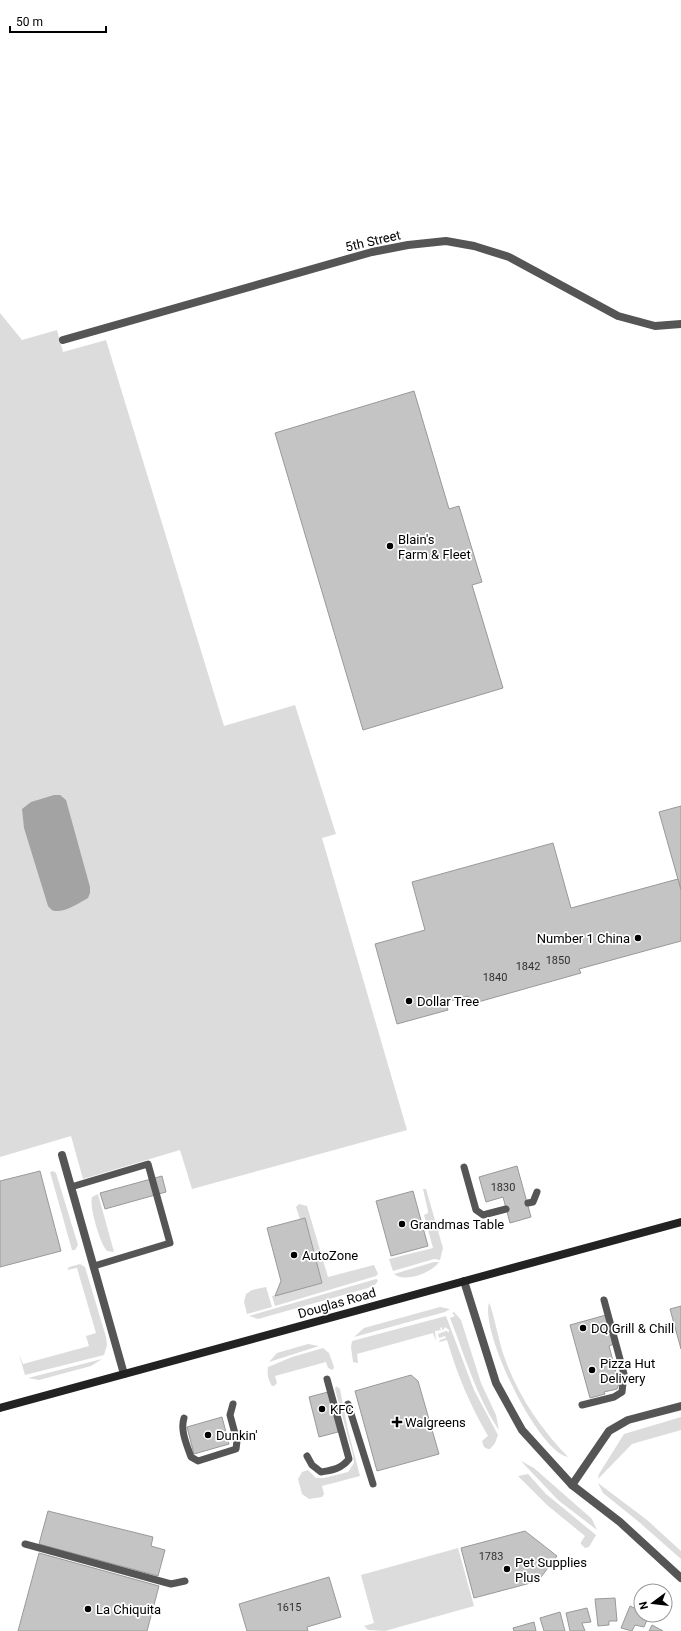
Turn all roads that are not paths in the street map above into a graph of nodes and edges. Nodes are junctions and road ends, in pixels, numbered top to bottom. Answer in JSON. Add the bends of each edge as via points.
{"nodes":[{"id":1,"x":681,"y":324,"type":"edge"},
{"id":2,"x":63,"y":340,"type":"dead end"},
{"id":3,"x":62,"y":1154,"type":"dead end"},
{"id":4,"x":464,"y":1167,"type":"dead end"},
{"id":5,"x":71,"y":1187,"type":"junction"},
{"id":6,"x":537,"y":1192,"type":"dead end"},
{"id":7,"x":528,"y":1203,"type":"dead end"},
{"id":8,"x":506,"y":1209,"type":"dead end"},
{"id":9,"x":681,"y":1222,"type":"edge"},
{"id":10,"x":94,"y":1266,"type":"junction"},
{"id":11,"x":464,"y":1281,"type":"junction"},
{"id":12,"x":604,"y":1300,"type":"dead end"},
{"id":13,"x":124,"y":1374,"type":"junction"},
{"id":14,"x":327,"y":1378,"type":"dead end"},
{"id":15,"x":233,"y":1404,"type":"dead end"},
{"id":16,"x":348,"y":1404,"type":"dead end"},
{"id":17,"x":582,"y":1405,"type":"dead end"},
{"id":18,"x":681,"y":1406,"type":"edge"},
{"id":19,"x":0,"y":1408,"type":"edge"},
{"id":20,"x":184,"y":1418,"type":"dead end"},
{"id":21,"x":307,"y":1456,"type":"dead end"},
{"id":22,"x":373,"y":1484,"type":"dead end"},
{"id":23,"x":572,"y":1485,"type":"junction"},
{"id":24,"x":25,"y":1544,"type":"dead end"},
{"id":25,"x":681,"y":1578,"type":"edge"},
{"id":26,"x":185,"y":1581,"type":"dead end"}],
"edges":[{"from":1,"to":2,"type":"street","name":"5th Street","via":[[655,326],[618,316],[510,257],[446,241],[372,252]]},
{"from":3,"to":5,"type":"street"},
{"from":4,"to":8,"type":"lane","via":[[476,1210],[483,1214]]},
{"from":5,"to":10,"type":"street"},
{"from":5,"to":10,"type":"lane","via":[[148,1164],[170,1243]]},
{"from":6,"to":7,"type":"lane","via":[[533,1202]]},
{"from":9,"to":11,"type":"street","name":"Douglas Road"},
{"from":10,"to":13,"type":"street"},
{"from":11,"to":13,"type":"street","name":"Douglas Road"},
{"from":11,"to":23,"type":"street","via":[[496,1383],[522,1430]]},
{"from":12,"to":17,"type":"lane","via":[[624,1374],[622,1392],[614,1397]]},
{"from":13,"to":19,"type":"street","name":"Douglas Road"},
{"from":14,"to":21,"type":"lane","via":[[349,1460],[343,1466],[321,1472],[312,1465]]},
{"from":15,"to":20,"type":"lane","via":[[230,1415],[237,1441],[236,1449],[211,1458],[198,1461],[191,1457],[183,1431]]},
{"from":16,"to":22,"type":"lane"},
{"from":18,"to":23,"type":"street","via":[[628,1420],[609,1431]]},
{"from":23,"to":25,"type":"street","via":[[620,1522]]},
{"from":24,"to":26,"type":"lane","via":[[171,1584]]}]}
